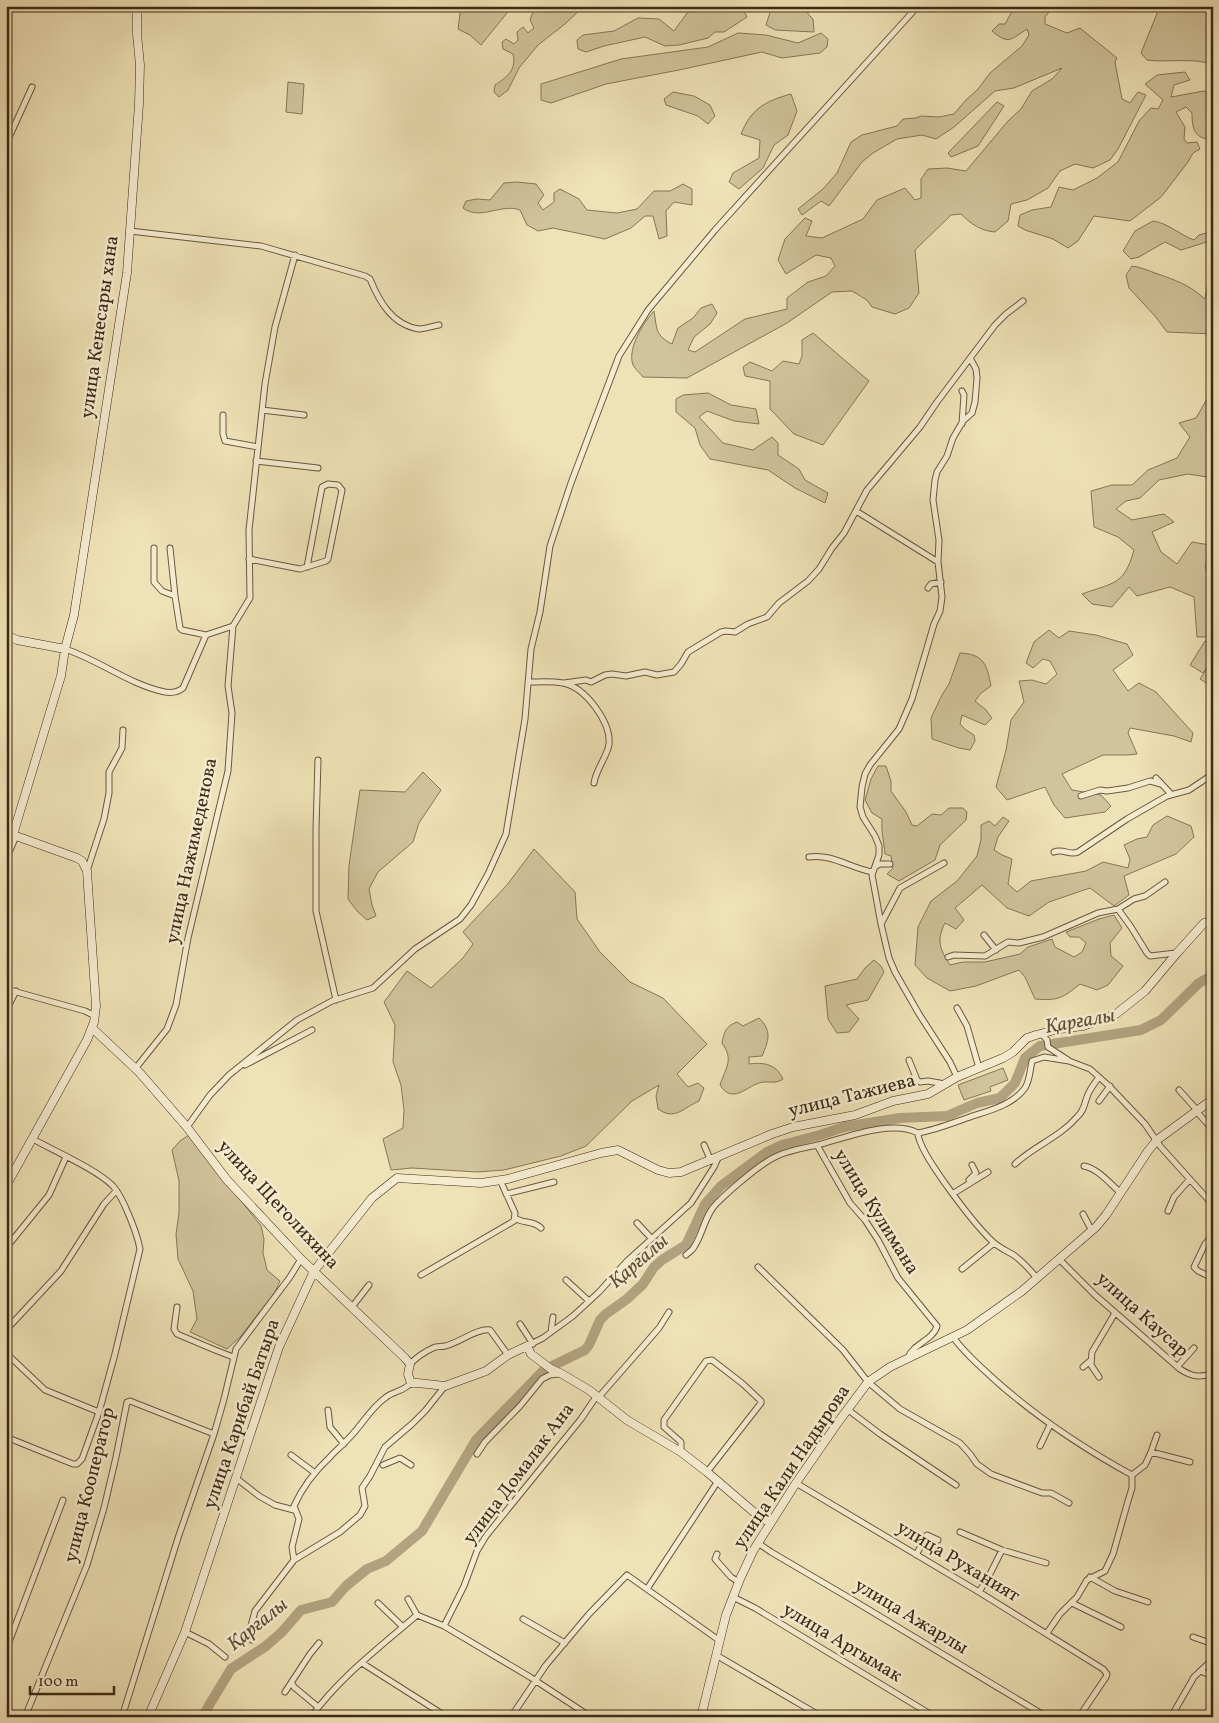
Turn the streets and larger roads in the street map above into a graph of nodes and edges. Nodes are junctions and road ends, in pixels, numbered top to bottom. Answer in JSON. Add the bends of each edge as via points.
{"nodes":[{"id":1,"x":137,"y":6,"type":"edge"},
{"id":2,"x":918,"y":6,"type":"edge"},
{"id":3,"x":32,"y":86,"type":"dead end"},
{"id":4,"x":6,"y":144,"type":"edge"},
{"id":5,"x":130,"y":231,"type":"junction"},
{"id":6,"x":295,"y":255,"type":"junction"},
{"id":7,"x":1023,"y":302,"type":"dead end"},
{"id":8,"x":439,"y":325,"type":"dead end"},
{"id":9,"x":970,"y":358,"type":"junction"},
{"id":10,"x":962,"y":391,"type":"dead end"},
{"id":11,"x":262,"y":410,"type":"junction"},
{"id":12,"x":224,"y":415,"type":"dead end"},
{"id":13,"x":304,"y":415,"type":"dead end"},
{"id":14,"x":962,"y":424,"type":"junction"},
{"id":15,"x":258,"y":446,"type":"junction"},
{"id":16,"x":256,"y":461,"type":"junction"},
{"id":17,"x":318,"y":468,"type":"dead end"},
{"id":18,"x":856,"y":511,"type":"junction"},
{"id":19,"x":154,"y":548,"type":"dead end"},
{"id":20,"x":170,"y":548,"type":"dead end"},
{"id":21,"x":249,"y":559,"type":"junction"},
{"id":22,"x":938,"y":562,"type":"junction"},
{"id":23,"x":307,"y":567,"type":"junction"},
{"id":24,"x":941,"y":582,"type":"junction"},
{"id":25,"x":928,"y":588,"type":"dead end"},
{"id":26,"x":175,"y":596,"type":"junction"},
{"id":27,"x":233,"y":626,"type":"junction"},
{"id":28,"x":6,"y":635,"type":"edge"},
{"id":29,"x":206,"y":635,"type":"junction"},
{"id":30,"x":65,"y":649,"type":"junction"},
{"id":31,"x":528,"y":682,"type":"junction"},
{"id":32,"x":564,"y":683,"type":"junction"},
{"id":33,"x":122,"y":730,"type":"dead end"},
{"id":34,"x":318,"y":760,"type":"dead end"},
{"id":35,"x":1213,"y":774,"type":"edge"},
{"id":36,"x":1156,"y":778,"type":"dead end"},
{"id":37,"x":594,"y":783,"type":"dead end"},
{"id":38,"x":1161,"y":784,"type":"junction"},
{"id":39,"x":1171,"y":794,"type":"junction"},
{"id":40,"x":1081,"y":796,"type":"dead end"},
{"id":41,"x":16,"y":836,"type":"junction"},
{"id":42,"x":1054,"y":852,"type":"dead end"},
{"id":43,"x":809,"y":857,"type":"dead end"},
{"id":44,"x":6,"y":860,"type":"edge"},
{"id":45,"x":944,"y":863,"type":"dead end"},
{"id":46,"x":890,"y":864,"type":"dead end"},
{"id":47,"x":874,"y":869,"type":"junction"},
{"id":48,"x":87,"y":871,"type":"junction"},
{"id":49,"x":1165,"y":882,"type":"dead end"},
{"id":50,"x":1118,"y":909,"type":"junction"},
{"id":51,"x":1212,"y":922,"type":"edge"},
{"id":52,"x":881,"y":924,"type":"junction"},
{"id":53,"x":984,"y":935,"type":"dead end"},
{"id":54,"x":996,"y":950,"type":"junction"},
{"id":55,"x":1177,"y":953,"type":"junction"},
{"id":56,"x":948,"y":957,"type":"dead end"},
{"id":57,"x":6,"y":988,"type":"edge"},
{"id":58,"x":16,"y":991,"type":"junction"},
{"id":59,"x":336,"y":1000,"type":"junction"},
{"id":60,"x":957,"y":1008,"type":"dead end"},
{"id":61,"x":6,"y":1011,"type":"edge"},
{"id":62,"x":95,"y":1016,"type":"junction"},
{"id":63,"x":92,"y":1028,"type":"junction"},
{"id":64,"x":312,"y":1030,"type":"dead end"},
{"id":65,"x":1041,"y":1033,"type":"junction"},
{"id":66,"x":909,"y":1060,"type":"dead end"},
{"id":67,"x":1069,"y":1061,"type":"junction"},
{"id":68,"x":979,"y":1068,"type":"junction"},
{"id":69,"x":135,"y":1069,"type":"junction"},
{"id":70,"x":236,"y":1069,"type":"junction"},
{"id":71,"x":957,"y":1077,"type":"junction"},
{"id":72,"x":1100,"y":1077,"type":"junction"},
{"id":73,"x":946,"y":1084,"type":"junction"},
{"id":74,"x":1110,"y":1086,"type":"junction"},
{"id":75,"x":1179,"y":1090,"type":"dead end"},
{"id":76,"x":1213,"y":1100,"type":"edge"},
{"id":77,"x":1099,"y":1102,"type":"dead end"},
{"id":78,"x":1196,"y":1111,"type":"junction"},
{"id":79,"x":187,"y":1127,"type":"junction"},
{"id":80,"x":1213,"y":1130,"type":"edge"},
{"id":81,"x":918,"y":1134,"type":"junction"},
{"id":82,"x":32,"y":1139,"type":"junction"},
{"id":83,"x":1157,"y":1140,"type":"junction"},
{"id":84,"x":704,"y":1145,"type":"dead end"},
{"id":85,"x":817,"y":1145,"type":"junction"},
{"id":86,"x":66,"y":1157,"type":"junction"},
{"id":87,"x":715,"y":1159,"type":"junction"},
{"id":88,"x":1015,"y":1164,"type":"dead end"},
{"id":89,"x":972,"y":1165,"type":"dead end"},
{"id":90,"x":1084,"y":1166,"type":"dead end"},
{"id":91,"x":988,"y":1172,"type":"dead end"},
{"id":92,"x":1190,"y":1179,"type":"junction"},
{"id":93,"x":500,"y":1180,"type":"junction"},
{"id":94,"x":554,"y":1182,"type":"dead end"},
{"id":95,"x":6,"y":1186,"type":"edge"},
{"id":96,"x":961,"y":1187,"type":"junction"},
{"id":97,"x":116,"y":1191,"type":"junction"},
{"id":98,"x":954,"y":1193,"type":"junction"},
{"id":99,"x":1121,"y":1193,"type":"junction"},
{"id":100,"x":506,"y":1194,"type":"junction"},
{"id":101,"x":1213,"y":1205,"type":"edge"},
{"id":102,"x":1168,"y":1211,"type":"dead end"},
{"id":103,"x":1083,"y":1214,"type":"dead end"},
{"id":104,"x":515,"y":1218,"type":"junction"},
{"id":105,"x":637,"y":1223,"type":"dead end"},
{"id":106,"x":541,"y":1228,"type":"dead end"},
{"id":107,"x":1092,"y":1231,"type":"junction"},
{"id":108,"x":1213,"y":1236,"type":"edge"},
{"id":109,"x":652,"y":1238,"type":"junction"},
{"id":110,"x":994,"y":1242,"type":"junction"},
{"id":111,"x":6,"y":1248,"type":"edge"},
{"id":112,"x":686,"y":1255,"type":"dead end"},
{"id":113,"x":302,"y":1259,"type":"junction"},
{"id":114,"x":1059,"y":1259,"type":"junction"},
{"id":115,"x":758,"y":1268,"type":"dead end"},
{"id":116,"x":962,"y":1269,"type":"dead end"},
{"id":117,"x":314,"y":1272,"type":"junction"},
{"id":118,"x":421,"y":1274,"type":"dead end"},
{"id":119,"x":1037,"y":1278,"type":"junction"},
{"id":120,"x":1213,"y":1278,"type":"edge"},
{"id":121,"x":566,"y":1280,"type":"dead end"},
{"id":122,"x":369,"y":1284,"type":"dead end"},
{"id":123,"x":589,"y":1302,"type":"junction"},
{"id":124,"x":177,"y":1307,"type":"dead end"},
{"id":125,"x":352,"y":1307,"type":"junction"},
{"id":126,"x":669,"y":1312,"type":"dead end"},
{"id":127,"x":1115,"y":1313,"type":"junction"},
{"id":128,"x":553,"y":1317,"type":"dead end"},
{"id":129,"x":520,"y":1324,"type":"dead end"},
{"id":130,"x":6,"y":1330,"type":"edge"},
{"id":131,"x":551,"y":1332,"type":"junction"},
{"id":132,"x":953,"y":1337,"type":"junction"},
{"id":133,"x":530,"y":1345,"type":"junction"},
{"id":134,"x":1194,"y":1348,"type":"dead end"},
{"id":135,"x":6,"y":1353,"type":"edge"},
{"id":136,"x":508,"y":1355,"type":"junction"},
{"id":137,"x":233,"y":1357,"type":"junction"},
{"id":138,"x":908,"y":1358,"type":"junction"},
{"id":139,"x":1090,"y":1361,"type":"junction"},
{"id":140,"x":410,"y":1364,"type":"junction"},
{"id":141,"x":1083,"y":1367,"type":"dead end"},
{"id":142,"x":1177,"y":1367,"type":"junction"},
{"id":143,"x":1213,"y":1373,"type":"edge"},
{"id":144,"x":562,"y":1374,"type":"junction"},
{"id":145,"x":1099,"y":1377,"type":"dead end"},
{"id":146,"x":868,"y":1382,"type":"junction"},
{"id":147,"x":411,"y":1383,"type":"junction"},
{"id":148,"x":445,"y":1386,"type":"junction"},
{"id":149,"x":597,"y":1397,"type":"junction"},
{"id":150,"x":847,"y":1409,"type":"junction"},
{"id":151,"x":328,"y":1410,"type":"dead end"},
{"id":152,"x":98,"y":1412,"type":"junction"},
{"id":153,"x":1050,"y":1425,"type":"junction"},
{"id":154,"x":214,"y":1434,"type":"junction"},
{"id":155,"x":1157,"y":1435,"type":"dead end"},
{"id":156,"x":6,"y":1437,"type":"edge"},
{"id":157,"x":344,"y":1444,"type":"junction"},
{"id":158,"x":1040,"y":1446,"type":"dead end"},
{"id":159,"x":680,"y":1452,"type":"junction"},
{"id":160,"x":1152,"y":1452,"type":"junction"},
{"id":161,"x":477,"y":1454,"type":"dead end"},
{"id":162,"x":291,"y":1455,"type":"dead end"},
{"id":163,"x":378,"y":1460,"type":"junction"},
{"id":164,"x":1190,"y":1462,"type":"dead end"},
{"id":165,"x":411,"y":1465,"type":"dead end"},
{"id":166,"x":707,"y":1472,"type":"junction"},
{"id":167,"x":315,"y":1473,"type":"junction"},
{"id":168,"x":1132,"y":1474,"type":"junction"},
{"id":169,"x":236,"y":1478,"type":"junction"},
{"id":170,"x":718,"y":1481,"type":"junction"},
{"id":171,"x":796,"y":1483,"type":"junction"},
{"id":172,"x":956,"y":1485,"type":"dead end"},
{"id":173,"x":63,"y":1500,"type":"dead end"},
{"id":174,"x":1069,"y":1503,"type":"dead end"},
{"id":175,"x":294,"y":1510,"type":"junction"},
{"id":176,"x":770,"y":1523,"type":"junction"},
{"id":177,"x":960,"y":1532,"type":"dead end"},
{"id":178,"x":938,"y":1540,"type":"dead end"},
{"id":179,"x":758,"y":1543,"type":"junction"},
{"id":180,"x":1002,"y":1550,"type":"junction"},
{"id":181,"x":717,"y":1554,"type":"dead end"},
{"id":182,"x":916,"y":1555,"type":"junction"},
{"id":183,"x":294,"y":1560,"type":"junction"},
{"id":184,"x":1046,"y":1564,"type":"dead end"},
{"id":185,"x":1090,"y":1577,"type":"junction"},
{"id":186,"x":738,"y":1582,"type":"junction"},
{"id":187,"x":647,"y":1589,"type":"junction"},
{"id":188,"x":978,"y":1592,"type":"junction"},
{"id":189,"x":733,"y":1597,"type":"junction"},
{"id":190,"x":408,"y":1599,"type":"dead end"},
{"id":191,"x":1148,"y":1602,"type":"dead end"},
{"id":192,"x":378,"y":1603,"type":"dead end"},
{"id":193,"x":1072,"y":1603,"type":"junction"},
{"id":194,"x":417,"y":1614,"type":"junction"},
{"id":195,"x":523,"y":1619,"type":"dead end"},
{"id":196,"x":444,"y":1626,"type":"junction"},
{"id":197,"x":403,"y":1627,"type":"junction"},
{"id":198,"x":1121,"y":1628,"type":"dead end"},
{"id":199,"x":185,"y":1632,"type":"junction"},
{"id":200,"x":1047,"y":1633,"type":"junction"},
{"id":201,"x":1193,"y":1637,"type":"dead end"},
{"id":202,"x":252,"y":1640,"type":"dead end"},
{"id":203,"x":720,"y":1640,"type":"junction"},
{"id":204,"x":319,"y":1643,"type":"dead end"},
{"id":205,"x":565,"y":1643,"type":"junction"},
{"id":206,"x":1213,"y":1644,"type":"edge"},
{"id":207,"x":6,"y":1650,"type":"edge"},
{"id":208,"x":716,"y":1655,"type":"junction"},
{"id":209,"x":225,"y":1657,"type":"dead end"},
{"id":210,"x":1213,"y":1659,"type":"edge"},
{"id":211,"x":362,"y":1663,"type":"junction"},
{"id":212,"x":1200,"y":1671,"type":"junction"},
{"id":213,"x":1213,"y":1676,"type":"edge"},
{"id":214,"x":534,"y":1681,"type":"junction"},
{"id":215,"x":292,"y":1684,"type":"junction"},
{"id":216,"x":285,"y":1692,"type":"dead end"},
{"id":217,"x":318,"y":1707,"type":"junction"},
{"id":218,"x":702,"y":1716,"type":"edge"},
{"id":219,"x":24,"y":1717,"type":"edge"},
{"id":220,"x":122,"y":1717,"type":"edge"},
{"id":221,"x":148,"y":1717,"type":"edge"},
{"id":222,"x":311,"y":1717,"type":"edge"},
{"id":223,"x":448,"y":1717,"type":"edge"},
{"id":224,"x":511,"y":1717,"type":"edge"},
{"id":225,"x":591,"y":1717,"type":"edge"},
{"id":226,"x":822,"y":1717,"type":"edge"},
{"id":227,"x":934,"y":1717,"type":"edge"},
{"id":228,"x":1047,"y":1717,"type":"edge"},
{"id":229,"x":1079,"y":1717,"type":"edge"},
{"id":230,"x":1171,"y":1717,"type":"edge"}],
"edges":[{"from":1,"to":5,"type":"street","name":"улица Кенесары хана","via":[[139,104]]},
{"from":2,"to":31,"type":"street","via":[[715,230],[648,310],[620,356],[550,546]]},
{"from":3,"to":4,"type":"street"},
{"from":5,"to":6,"type":"street","via":[[261,246]]},
{"from":5,"to":30,"type":"street","name":"улица Кенесары хана","via":[[127,273],[74,615]]},
{"from":6,"to":8,"type":"street","via":[[366,276],[386,310],[400,322],[419,329]]},
{"from":6,"to":11,"type":"street","via":[[268,364]]},
{"from":7,"to":9,"type":"street","via":[[995,325]]},
{"from":9,"to":14,"type":"street","via":[[976,369],[977,390],[972,413]]},
{"from":9,"to":18,"type":"street","via":[[920,427],[867,490]]},
{"from":10,"to":14,"type":"street"},
{"from":11,"to":13,"type":"street"},
{"from":11,"to":15,"type":"street"},
{"from":12,"to":15,"type":"street","via":[[225,441]]},
{"from":14,"to":22,"type":"street","via":[[935,480],[933,500],[939,540]]},
{"from":15,"to":16,"type":"street"},
{"from":16,"to":17,"type":"street"},
{"from":16,"to":21,"type":"street"},
{"from":18,"to":22,"type":"street"},
{"from":18,"to":32,"type":"street","via":[[844,533],[808,581],[779,603],[767,617],[736,632],[722,632],[688,652],[674,672],[612,674],[591,682]]},
{"from":19,"to":26,"type":"street","via":[[154,582]]},
{"from":20,"to":26,"type":"street"},
{"from":21,"to":23,"type":"street","via":[[300,569]]},
{"from":21,"to":27,"type":"street","via":[[250,598]]},
{"from":22,"to":24,"type":"street"},
{"from":23,"to":23,"type":"street","via":[[328,559],[342,490],[338,485],[322,487]]},
{"from":24,"to":25,"type":"street"},
{"from":24,"to":47,"type":"street","via":[[940,611],[905,718],[865,774],[860,807],[879,846]]},
{"from":26,"to":29,"type":"street","via":[[180,628]]},
{"from":27,"to":29,"type":"street"},
{"from":27,"to":69,"type":"street","name":"улица Нажимеденова","via":[[228,686],[232,713],[228,771],[188,938],[176,1006],[167,1029]]},
{"from":28,"to":30,"type":"street"},
{"from":29,"to":30,"type":"street","via":[[183,688],[171,692],[133,681]]},
{"from":30,"to":41,"type":"street","via":[[61,676],[15,828]]},
{"from":31,"to":32,"type":"street"},
{"from":31,"to":59,"type":"street","via":[[506,834],[471,905],[460,919],[415,950],[373,988]]},
{"from":32,"to":37,"type":"street","via":[[585,696],[608,729],[609,745]]},
{"from":33,"to":48,"type":"street","via":[[122,748],[109,772],[104,820]]},
{"from":34,"to":59,"type":"street","via":[[316,910]]},
{"from":35,"to":39,"type":"street","via":[[1189,790]]},
{"from":36,"to":38,"type":"street"},
{"from":38,"to":39,"type":"street"},
{"from":38,"to":40,"type":"street","via":[[1150,781]]},
{"from":39,"to":42,"type":"street","via":[[1078,852]]},
{"from":41,"to":44,"type":"street"},
{"from":41,"to":48,"type":"street","via":[[77,858]]},
{"from":43,"to":47,"type":"street","via":[[830,858],[858,868]]},
{"from":45,"to":52,"type":"street","via":[[900,888]]},
{"from":46,"to":47,"type":"street","via":[[880,864]]},
{"from":47,"to":52,"type":"street","via":[[872,875]]},
{"from":48,"to":62,"type":"street"},
{"from":49,"to":50,"type":"street"},
{"from":50,"to":54,"type":"street","via":[[1098,913],[1043,937],[1008,942]]},
{"from":50,"to":55,"type":"street","via":[[1150,956]]},
{"from":51,"to":55,"type":"street","name":"улица Тажиева","via":[[1204,923]]},
{"from":52,"to":71,"type":"street","via":[[895,972]]},
{"from":53,"to":54,"type":"street"},
{"from":54,"to":56,"type":"street","via":[[980,957]]},
{"from":55,"to":65,"type":"street","name":"улица Тажиева","via":[[1145,991],[1116,1014],[1083,1026]]},
{"from":57,"to":58,"type":"street"},
{"from":58,"to":61,"type":"street"},
{"from":58,"to":62,"type":"street","via":[[85,1010]]},
{"from":59,"to":70,"type":"street","via":[[297,1020]]},
{"from":60,"to":68,"type":"street","via":[[967,1026]]},
{"from":62,"to":63,"type":"street"},
{"from":63,"to":69,"type":"street","name":"улица Щеголихина"},
{"from":63,"to":82,"type":"street"},
{"from":64,"to":70,"type":"street"},
{"from":65,"to":67,"type":"street","via":[[1048,1048]]},
{"from":65,"to":68,"type":"street","name":"улица Тажиева","via":[[1027,1038],[1003,1058]]},
{"from":66,"to":73,"type":"street","via":[[920,1082]]},
{"from":67,"to":72,"type":"street","via":[[1090,1069]]},
{"from":67,"to":81,"type":"street","via":[[1044,1057],[1032,1061],[1025,1088],[1011,1100],[996,1109]]},
{"from":68,"to":71,"type":"street","name":"улица Тажиева"},
{"from":69,"to":79,"type":"street","name":"улица Щеголихина"},
{"from":70,"to":79,"type":"street","via":[[210,1095]]},
{"from":71,"to":73,"type":"street","name":"улица Тажиева"},
{"from":72,"to":74,"type":"street"},
{"from":72,"to":88,"type":"street","via":[[1078,1117]]},
{"from":73,"to":87,"type":"street","name":"улица Тажиева","via":[[928,1094],[893,1101],[855,1115],[793,1127]]},
{"from":74,"to":77,"type":"street"},
{"from":74,"to":83,"type":"street"},
{"from":75,"to":78,"type":"street"},
{"from":76,"to":78,"type":"street","name":"улица Кали Надырова"},
{"from":78,"to":80,"type":"street"},
{"from":78,"to":83,"type":"street","name":"улица Кали Надырова"},
{"from":79,"to":113,"type":"street","name":"улица Щеголихина","via":[[227,1180]]},
{"from":81,"to":85,"type":"street","name":"улица Кулимана","via":[[912,1130],[889,1128]]},
{"from":81,"to":98,"type":"street","via":[[925,1152]]},
{"from":82,"to":86,"type":"street"},
{"from":82,"to":95,"type":"street"},
{"from":83,"to":92,"type":"street"},
{"from":83,"to":99,"type":"street","name":"улица Кали Надырова"},
{"from":84,"to":87,"type":"street"},
{"from":85,"to":112,"type":"street","via":[[776,1156],[715,1204],[694,1248]]},
{"from":85,"to":138,"type":"street","name":"улица Кулимана","via":[[850,1204],[874,1233],[898,1278],[937,1326],[933,1335],[910,1351]]},
{"from":86,"to":97,"type":"street","via":[[105,1179]]},
{"from":86,"to":111,"type":"street","via":[[49,1195]]},
{"from":87,"to":93,"type":"street","name":"улица Карибай Батыра","via":[[681,1172],[669,1173],[618,1150]]},
{"from":87,"to":109,"type":"street","via":[[714,1167],[691,1203]]},
{"from":89,"to":96,"type":"street","via":[[976,1173]]},
{"from":90,"to":99,"type":"street","via":[[1102,1176]]},
{"from":91,"to":96,"type":"street"},
{"from":92,"to":101,"type":"street"},
{"from":92,"to":102,"type":"street","via":[[1174,1197]]},
{"from":93,"to":100,"type":"street"},
{"from":93,"to":117,"type":"street","name":"улица Карибай Батыра","via":[[480,1183],[397,1178],[372,1198]]},
{"from":94,"to":100,"type":"street"},
{"from":96,"to":98,"type":"street"},
{"from":97,"to":130,"type":"street","via":[[104,1204],[62,1271]]},
{"from":97,"to":152,"type":"street","via":[[133,1223],[140,1249]]},
{"from":98,"to":110,"type":"street"},
{"from":99,"to":107,"type":"street","name":"улица Кали Надырова"},
{"from":100,"to":104,"type":"street"},
{"from":103,"to":107,"type":"street"},
{"from":104,"to":106,"type":"street"},
{"from":104,"to":118,"type":"street"},
{"from":105,"to":109,"type":"street"},
{"from":107,"to":114,"type":"street","name":"улица Кали Надырова"},
{"from":108,"to":120,"type":"street","via":[[1205,1244],[1194,1267]]},
{"from":109,"to":123,"type":"street"},
{"from":110,"to":116,"type":"street"},
{"from":110,"to":119,"type":"street","via":[[1019,1259]]},
{"from":113,"to":117,"type":"street","name":"улица Щеголихина"},
{"from":113,"to":137,"type":"street","via":[[236,1348]]},
{"from":114,"to":119,"type":"street","name":"улица Кали Надырова"},
{"from":114,"to":127,"type":"street","name":"улица Каусар"},
{"from":115,"to":146,"type":"street","via":[[843,1350]]},
{"from":117,"to":125,"type":"street","name":"улица Щеголихина"},
{"from":117,"to":169,"type":"street","name":"улица Карибай Батыра","via":[[279,1347]]},
{"from":119,"to":132,"type":"street","name":"улица Кали Надырова"},
{"from":121,"to":123,"type":"street"},
{"from":122,"to":125,"type":"street"},
{"from":123,"to":131,"type":"street"},
{"from":124,"to":137,"type":"street","via":[[174,1329],[177,1334]]},
{"from":125,"to":140,"type":"street","name":"улица Щеголихина"},
{"from":126,"to":149,"type":"street","name":"улица Домалак Ана","via":[[659,1328]]},
{"from":127,"to":139,"type":"street","via":[[1096,1344]]},
{"from":127,"to":142,"type":"street","name":"улица Каусар"},
{"from":128,"to":131,"type":"street"},
{"from":129,"to":133,"type":"street"},
{"from":131,"to":133,"type":"street"},
{"from":132,"to":138,"type":"street","name":"улица Кали Надырова"},
{"from":132,"to":153,"type":"street","via":[[989,1375]]},
{"from":133,"to":136,"type":"street"},
{"from":133,"to":144,"type":"street","via":[[531,1354]]},
{"from":134,"to":142,"type":"street"},
{"from":135,"to":152,"type":"street","via":[[45,1390]]},
{"from":136,"to":140,"type":"street","via":[[490,1330],[485,1329],[436,1347]]},
{"from":136,"to":148,"type":"street","via":[[486,1371]]},
{"from":137,"to":154,"type":"street"},
{"from":138,"to":146,"type":"street","name":"улица Кали Надырова"},
{"from":139,"to":141,"type":"street"},
{"from":139,"to":145,"type":"street"},
{"from":140,"to":147,"type":"street","via":[[408,1374]]},
{"from":142,"to":143,"type":"street","name":"улица Каусар","via":[[1196,1377]]},
{"from":144,"to":149,"type":"street"},
{"from":144,"to":161,"type":"street","via":[[542,1379]]},
{"from":146,"to":150,"type":"street","name":"улица Кали Надырова"},
{"from":146,"to":174,"type":"street","via":[[900,1409],[960,1443],[982,1469],[1018,1485],[1051,1493]]},
{"from":147,"to":148,"type":"street"},
{"from":147,"to":157,"type":"street","via":[[401,1392],[386,1397]]},
{"from":148,"to":163,"type":"street","via":[[425,1411],[385,1447]]},
{"from":149,"to":159,"type":"street","via":[[627,1420]]},
{"from":149,"to":196,"type":"street","name":"улица Домалак Ана","via":[[486,1536]]},
{"from":150,"to":171,"type":"street","name":"улица Кали Надырова"},
{"from":150,"to":172,"type":"street"},
{"from":151,"to":157,"type":"street","via":[[330,1427]]},
{"from":152,"to":156,"type":"street","via":[[82,1459],[77,1464]]},
{"from":153,"to":158,"type":"street"},
{"from":153,"to":168,"type":"street"},
{"from":154,"to":219,"type":"street","name":"улица Кооператор","via":[[127,1402],[106,1500],[87,1565]]},
{"from":154,"to":220,"type":"street"},
{"from":155,"to":160,"type":"street"},
{"from":157,"to":167,"type":"street"},
{"from":159,"to":166,"type":"street"},
{"from":159,"to":166,"type":"street","via":[[681,1442],[664,1427],[664,1420],[706,1361],[712,1360],[761,1400]]},
{"from":160,"to":164,"type":"street"},
{"from":160,"to":168,"type":"street","via":[[1145,1465]]},
{"from":162,"to":167,"type":"street"},
{"from":163,"to":165,"type":"street","via":[[385,1466],[400,1458]]},
{"from":163,"to":183,"type":"street","via":[[362,1488],[365,1506],[360,1515],[334,1536]]},
{"from":166,"to":170,"type":"street"},
{"from":167,"to":175,"type":"street"},
{"from":168,"to":185,"type":"street","via":[[1132,1488],[1113,1554],[1104,1571]]},
{"from":169,"to":175,"type":"street","via":[[275,1505]]},
{"from":169,"to":199,"type":"street","name":"улица Карибай Батыра"},
{"from":170,"to":176,"type":"street"},
{"from":170,"to":187,"type":"street"},
{"from":171,"to":176,"type":"street","name":"улица Кали Надырова"},
{"from":171,"to":182,"type":"street","name":"улица Руханият"},
{"from":173,"to":207,"type":"street"},
{"from":175,"to":183,"type":"street","via":[[298,1519],[292,1548]]},
{"from":176,"to":179,"type":"street","name":"улица Кали Надырова"},
{"from":177,"to":180,"type":"street"},
{"from":178,"to":182,"type":"street","via":[[928,1535]]},
{"from":179,"to":186,"type":"street","name":"улица Кали Надырова"},
{"from":179,"to":228,"type":"street","name":"улица Ажарлы"},
{"from":180,"to":184,"type":"street"},
{"from":180,"to":188,"type":"street"},
{"from":181,"to":186,"type":"street","via":[[715,1559]]},
{"from":182,"to":188,"type":"street","name":"улица Руханият"},
{"from":183,"to":202,"type":"street","via":[[255,1611]]},
{"from":185,"to":191,"type":"street"},
{"from":185,"to":193,"type":"street"},
{"from":186,"to":189,"type":"street","name":"улица Кали Надырова"},
{"from":187,"to":203,"type":"street"},
{"from":187,"to":205,"type":"street","via":[[627,1575]]},
{"from":188,"to":200,"type":"street","name":"улица Руханият"},
{"from":189,"to":203,"type":"street","name":"улица Кали Надырова"},
{"from":189,"to":227,"type":"street","name":"улица Аргымак"},
{"from":190,"to":194,"type":"street"},
{"from":192,"to":197,"type":"street"},
{"from":193,"to":198,"type":"street"},
{"from":193,"to":200,"type":"street"},
{"from":194,"to":196,"type":"street"},
{"from":194,"to":197,"type":"street"},
{"from":195,"to":205,"type":"street"},
{"from":196,"to":214,"type":"street"},
{"from":197,"to":211,"type":"street"},
{"from":199,"to":209,"type":"street"},
{"from":199,"to":221,"type":"street","name":"улица Карибай Батыра"},
{"from":200,"to":229,"type":"street","name":"улица Руханият","via":[[1107,1674]]},
{"from":201,"to":206,"type":"street"},
{"from":203,"to":208,"type":"street","name":"улица Кали Надырова"},
{"from":204,"to":215,"type":"street"},
{"from":205,"to":214,"type":"street"},
{"from":208,"to":218,"type":"street","name":"улица Кали Надырова"},
{"from":208,"to":226,"type":"street"},
{"from":210,"to":212,"type":"street"},
{"from":211,"to":217,"type":"street"},
{"from":211,"to":223,"type":"street"},
{"from":212,"to":213,"type":"street"},
{"from":212,"to":230,"type":"street"},
{"from":214,"to":224,"type":"street"},
{"from":214,"to":225,"type":"street"},
{"from":215,"to":216,"type":"street"},
{"from":215,"to":217,"type":"street"},
{"from":217,"to":222,"type":"street"}]}
